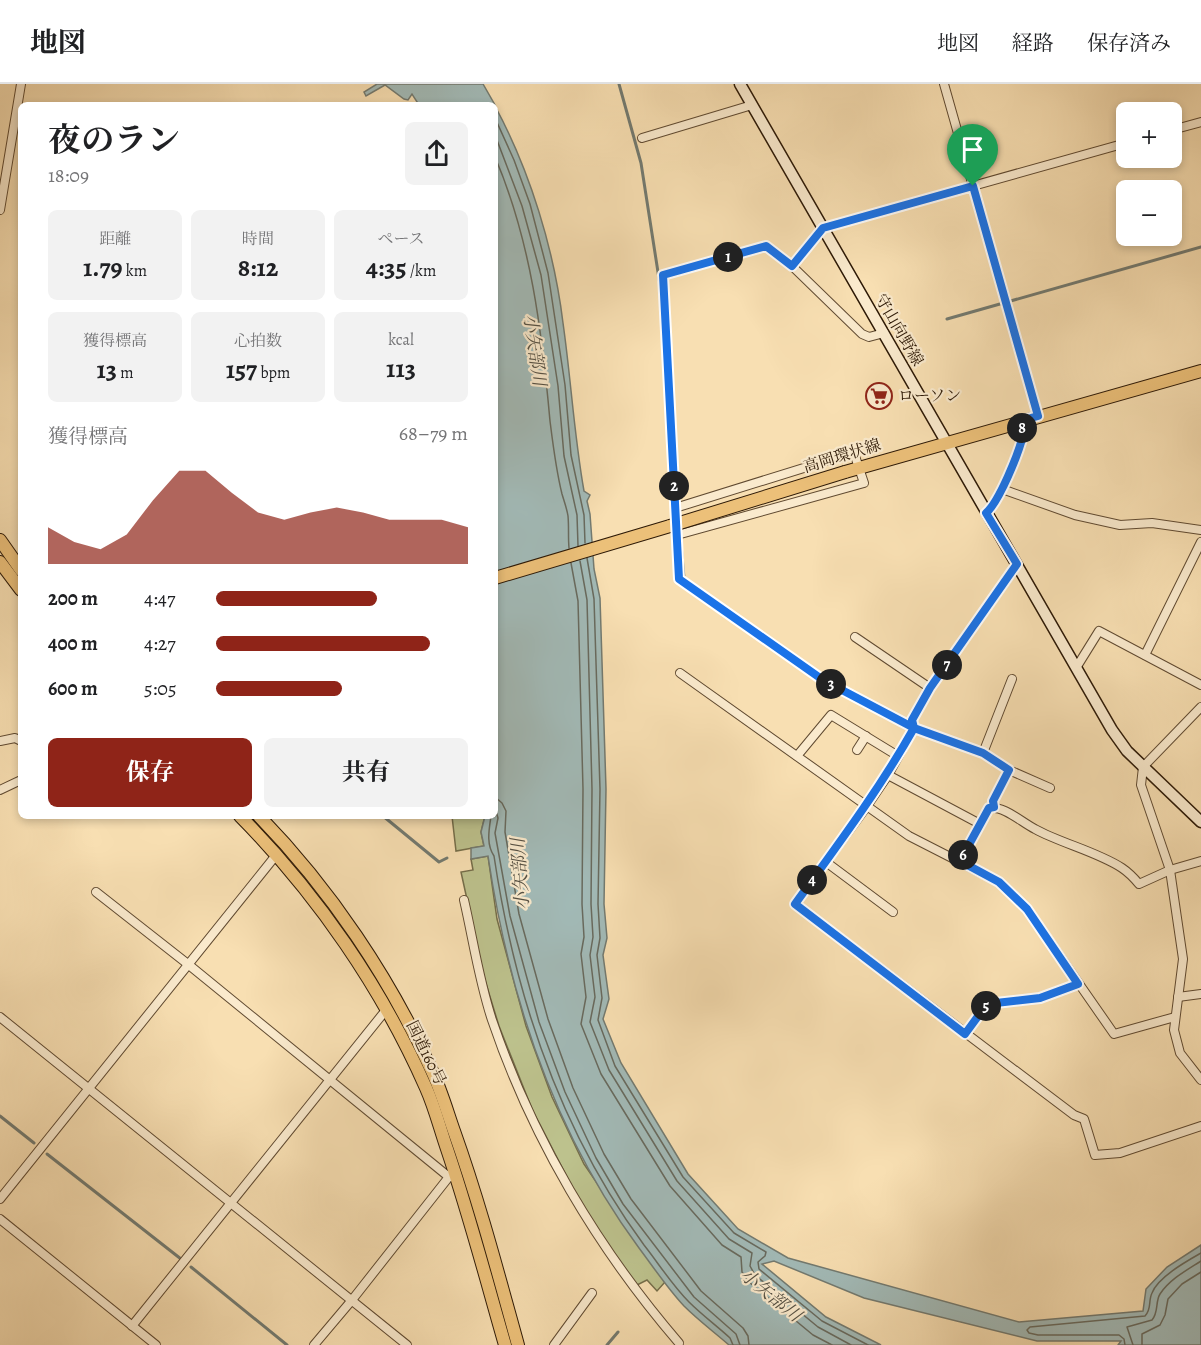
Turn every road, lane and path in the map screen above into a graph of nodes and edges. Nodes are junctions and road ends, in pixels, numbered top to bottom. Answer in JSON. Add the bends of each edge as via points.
{"nodes":[{"id":1,"x":21,"y":84,"type":"edge"},
{"id":2,"x":740,"y":84,"type":"edge"},
{"id":3,"x":944,"y":84,"type":"edge"},
{"id":4,"x":752,"y":105,"type":"junction"},
{"id":5,"x":1201,"y":122,"type":"edge"},
{"id":6,"x":1182,"y":127,"type":"edge"},
{"id":7,"x":642,"y":138,"type":"dead end"},
{"id":8,"x":1116,"y":146,"type":"edge"},
{"id":9,"x":973,"y":186,"type":"junction"},
{"id":10,"x":0,"y":210,"type":"edge"},
{"id":11,"x":823,"y":228,"type":"junction"},
{"id":12,"x":792,"y":266,"type":"junction"},
{"id":13,"x":884,"y":333,"type":"junction"},
{"id":14,"x":1201,"y":371,"type":"edge"},
{"id":15,"x":1038,"y":416,"type":"junction"},
{"id":16,"x":1020,"y":421,"type":"junction"},
{"id":17,"x":947,"y":442,"type":"junction"},
{"id":18,"x":859,"y":468,"type":"junction"},
{"id":19,"x":1002,"y":489,"type":"junction"},
{"id":20,"x":675,"y":508,"type":"junction"},
{"id":21,"x":986,"y":513,"type":"junction"},
{"id":22,"x":1201,"y":530,"type":"edge"},
{"id":23,"x":674,"y":531,"type":"junction"},
{"id":24,"x":0,"y":540,"type":"edge"},
{"id":25,"x":1201,"y":543,"type":"edge"},
{"id":26,"x":0,"y":562,"type":"edge"},
{"id":27,"x":1017,"y":564,"type":"junction"},
{"id":28,"x":18,"y":566,"type":"edge"},
{"id":29,"x":498,"y":577,"type":"edge"},
{"id":30,"x":18,"y":586,"type":"edge"},
{"id":31,"x":855,"y":637,"type":"dead end"},
{"id":32,"x":1144,"y":655,"type":"junction"},
{"id":33,"x":1076,"y":668,"type":"junction"},
{"id":34,"x":680,"y":673,"type":"dead end"},
{"id":35,"x":1012,"y":679,"type":"dead end"},
{"id":36,"x":1201,"y":686,"type":"edge"},
{"id":37,"x":930,"y":688,"type":"junction"},
{"id":38,"x":1201,"y":706,"type":"edge"},
{"id":39,"x":914,"y":728,"type":"junction"},
{"id":40,"x":866,"y":736,"type":"junction"},
{"id":41,"x":18,"y":740,"type":"edge"},
{"id":42,"x":0,"y":741,"type":"edge"},
{"id":43,"x":857,"y":750,"type":"dead end"},
{"id":44,"x":983,"y":753,"type":"junction"},
{"id":45,"x":796,"y":756,"type":"junction"},
{"id":46,"x":898,"y":756,"type":"junction"},
{"id":47,"x":1143,"y":767,"type":"junction"},
{"id":48,"x":1009,"y":770,"type":"junction"},
{"id":49,"x":888,"y":775,"type":"junction"},
{"id":50,"x":18,"y":781,"type":"edge"},
{"id":51,"x":1050,"y":788,"type":"dead end"},
{"id":52,"x":0,"y":790,"type":"edge"},
{"id":53,"x":867,"y":806,"type":"junction"},
{"id":54,"x":994,"y":807,"type":"junction"},
{"id":55,"x":243,"y":819,"type":"edge"},
{"id":56,"x":262,"y":819,"type":"edge"},
{"id":57,"x":1201,"y":822,"type":"edge"},
{"id":58,"x":980,"y":824,"type":"junction"},
{"id":59,"x":277,"y":854,"type":"junction"},
{"id":60,"x":960,"y":861,"type":"junction"},
{"id":61,"x":1201,"y":861,"type":"edge"},
{"id":62,"x":826,"y":862,"type":"junction"},
{"id":63,"x":1170,"y":870,"type":"junction"},
{"id":64,"x":96,"y":892,"type":"dead end"},
{"id":65,"x":464,"y":900,"type":"dead end"},
{"id":66,"x":893,"y":912,"type":"dead end"},
{"id":67,"x":189,"y":965,"type":"junction"},
{"id":68,"x":1078,"y":984,"type":"junction"},
{"id":69,"x":1201,"y":994,"type":"edge"},
{"id":70,"x":1178,"y":997,"type":"junction"},
{"id":71,"x":386,"y":1010,"type":"junction"},
{"id":72,"x":0,"y":1017,"type":"edge"},
{"id":73,"x":1175,"y":1017,"type":"junction"},
{"id":74,"x":965,"y":1034,"type":"junction"},
{"id":75,"x":1201,"y":1080,"type":"edge"},
{"id":76,"x":330,"y":1081,"type":"junction"},
{"id":77,"x":88,"y":1089,"type":"junction"},
{"id":78,"x":1201,"y":1126,"type":"edge"},
{"id":79,"x":451,"y":1173,"type":"junction"},
{"id":80,"x":0,"y":1199,"type":"edge"},
{"id":81,"x":231,"y":1201,"type":"junction"},
{"id":82,"x":0,"y":1219,"type":"edge"},
{"id":83,"x":592,"y":1293,"type":"dead end"},
{"id":84,"x":352,"y":1300,"type":"junction"},
{"id":85,"x":132,"y":1326,"type":"junction"},
{"id":86,"x":679,"y":1343,"type":"dead end"},
{"id":87,"x":156,"y":1345,"type":"edge"},
{"id":88,"x":314,"y":1345,"type":"edge"},
{"id":89,"x":407,"y":1345,"type":"edge"},
{"id":90,"x":505,"y":1345,"type":"edge"},
{"id":91,"x":518,"y":1345,"type":"edge"},
{"id":92,"x":554,"y":1345,"type":"edge"}],
"edges":[{"from":1,"to":10,"type":"street"},
{"from":2,"to":4,"type":"main road","name":"守山向野線"},
{"from":3,"to":9,"type":"street"},
{"from":4,"to":7,"type":"street"},
{"from":4,"to":11,"type":"main road","name":"守山向野線"},
{"from":5,"to":6,"type":"street"},
{"from":8,"to":9,"type":"street"},
{"from":9,"to":11,"type":"street"},
{"from":9,"to":15,"type":"street"},
{"from":11,"to":12,"type":"street"},
{"from":11,"to":13,"type":"main road","name":"守山向野線"},
{"from":12,"to":13,"type":"street","via":[[861,334],[869,337]]},
{"from":12,"to":20,"type":"street","via":[[766,246],[663,275]]},
{"from":13,"to":17,"type":"main road","name":"守山向野線"},
{"from":14,"to":15,"type":"main road","name":"高岡環状線"},
{"from":15,"to":16,"type":"main road","name":"高岡環状線"},
{"from":16,"to":17,"type":"main road","name":"高岡環状線"},
{"from":16,"to":19,"type":"street","via":[[1023,433]]},
{"from":17,"to":18,"type":"main road","name":"高岡環状線"},
{"from":17,"to":21,"type":"main road","name":"守山向野線"},
{"from":18,"to":20,"type":"street","via":[[855,456],[846,454]]},
{"from":18,"to":23,"type":"main road","name":"高岡環状線","bridge":true},
{"from":18,"to":23,"type":"street","via":[[864,483],[859,485]]},
{"from":19,"to":21,"type":"street"},
{"from":19,"to":22,"type":"street","via":[[1075,515],[1120,525],[1152,523]]},
{"from":20,"to":23,"type":"street"},
{"from":21,"to":27,"type":"main road","name":"守山向野線"},
{"from":23,"to":29,"type":"main road","name":"高岡環状線","via":[[648,534]]},
{"from":23,"to":39,"type":"street","via":[[679,579],[823,680]]},
{"from":24,"to":28,"type":"main road"},
{"from":25,"to":32,"type":"street"},
{"from":26,"to":30,"type":"main road"},
{"from":27,"to":33,"type":"main road","name":"守山向野線"},
{"from":27,"to":37,"type":"street"},
{"from":31,"to":37,"type":"street"},
{"from":32,"to":33,"type":"street","via":[[1099,631]]},
{"from":32,"to":36,"type":"street"},
{"from":33,"to":47,"type":"main road","name":"守山向野線","via":[[1126,751]]},
{"from":34,"to":45,"type":"street"},
{"from":35,"to":44,"type":"street"},
{"from":37,"to":39,"type":"street","via":[[912,720]]},
{"from":38,"to":47,"type":"street"},
{"from":39,"to":44,"type":"street"},
{"from":39,"to":46,"type":"street"},
{"from":40,"to":43,"type":"street"},
{"from":40,"to":45,"type":"street","via":[[831,715]]},
{"from":40,"to":46,"type":"street"},
{"from":41,"to":42,"type":"street"},
{"from":44,"to":48,"type":"street"},
{"from":45,"to":53,"type":"street"},
{"from":46,"to":49,"type":"street"},
{"from":47,"to":57,"type":"main road","name":"守山向野線"},
{"from":47,"to":63,"type":"street","via":[[1141,785]]},
{"from":48,"to":51,"type":"street"},
{"from":48,"to":54,"type":"street","via":[[993,801]]},
{"from":49,"to":53,"type":"street"},
{"from":49,"to":58,"type":"street"},
{"from":50,"to":52,"type":"street"},
{"from":53,"to":60,"type":"street","via":[[909,836]]},
{"from":53,"to":62,"type":"street"},
{"from":54,"to":58,"type":"street","via":[[989,808]]},
{"from":54,"to":63,"type":"street","via":[[1120,867],[1139,884]]},
{"from":55,"to":59,"type":"main road","name":"国道160号"},
{"from":56,"to":91,"type":"main road","name":"国道160号","via":[[326,891],[353,931],[432,1072],[472,1181]]},
{"from":58,"to":60,"type":"street"},
{"from":59,"to":67,"type":"street"},
{"from":59,"to":71,"type":"main road","name":"国道160号","via":[[335,929]]},
{"from":60,"to":68,"type":"street","via":[[999,882],[1027,909]]},
{"from":61,"to":63,"type":"street"},
{"from":62,"to":66,"type":"street"},
{"from":62,"to":74,"type":"street","via":[[795,904]]},
{"from":63,"to":70,"type":"street","via":[[1183,959]]},
{"from":64,"to":67,"type":"street"},
{"from":65,"to":86,"type":"street","via":[[491,1019],[570,1194],[641,1299]]},
{"from":67,"to":76,"type":"street"},
{"from":67,"to":77,"type":"street"},
{"from":68,"to":73,"type":"street","via":[[1114,1034]]},
{"from":68,"to":74,"type":"street","via":[[1040,998],[987,1004]]},
{"from":69,"to":70,"type":"street"},
{"from":70,"to":73,"type":"street"},
{"from":71,"to":76,"type":"street"},
{"from":71,"to":79,"type":"main road","name":"国道160号","via":[[427,1089]]},
{"from":72,"to":77,"type":"street"},
{"from":73,"to":75,"type":"street","via":[[1180,1053]]},
{"from":74,"to":78,"type":"street","via":[[1084,1119],[1095,1155],[1120,1153]]},
{"from":76,"to":79,"type":"street"},
{"from":76,"to":81,"type":"street"},
{"from":77,"to":80,"type":"street"},
{"from":77,"to":81,"type":"street"},
{"from":79,"to":84,"type":"street"},
{"from":79,"to":90,"type":"main road","name":"国道160号"},
{"from":81,"to":84,"type":"street"},
{"from":81,"to":85,"type":"street"},
{"from":82,"to":85,"type":"street"},
{"from":83,"to":92,"type":"street"},
{"from":84,"to":88,"type":"street"},
{"from":84,"to":89,"type":"street"},
{"from":85,"to":87,"type":"street"}]}
